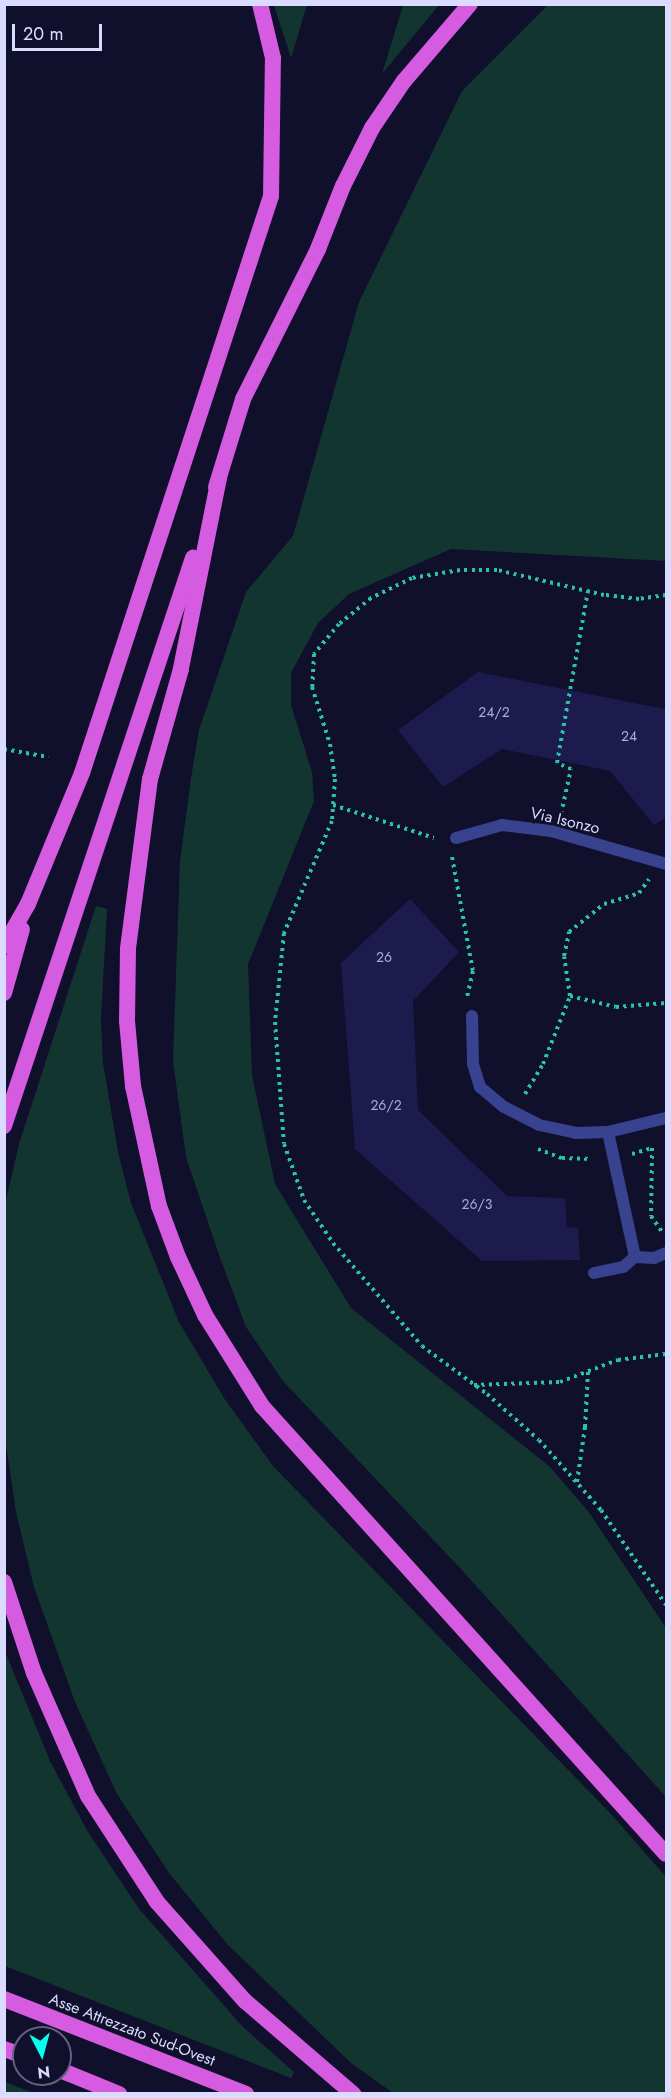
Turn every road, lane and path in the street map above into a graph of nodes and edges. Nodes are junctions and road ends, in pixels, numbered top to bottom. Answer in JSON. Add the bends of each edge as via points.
{"nodes":[{"id":1,"x":260,"y":4,"type":"edge"},
{"id":2,"x":470,"y":4,"type":"edge"},
{"id":3,"x":219,"y":478,"type":"junction"},
{"id":4,"x":588,"y":591,"type":"junction"},
{"id":5,"x":666,"y":595,"type":"edge"},
{"id":6,"x":4,"y":749,"type":"edge"},
{"id":7,"x":48,"y":757,"type":"dead end"},
{"id":8,"x":560,"y":816,"type":"dead end"},
{"id":9,"x":453,"y":843,"type":"joint"},
{"id":10,"x":661,"y":862,"type":"edge"},
{"id":11,"x":28,"y":904,"type":"junction"},
{"id":12,"x":4,"y":946,"type":"edge"},
{"id":13,"x":4,"y":993,"type":"edge"},
{"id":14,"x":570,"y":996,"type":"junction"},
{"id":15,"x":465,"y":1000,"type":"dead end"},
{"id":16,"x":666,"y":1003,"type":"edge"},
{"id":17,"x":472,"y":1016,"type":"dead end"},
{"id":18,"x":515,"y":1112,"type":"junction"},
{"id":19,"x":666,"y":1118,"type":"edge"},
{"id":20,"x":4,"y":1126,"type":"edge"},
{"id":21,"x":608,"y":1132,"type":"junction"},
{"id":22,"x":657,"y":1144,"type":"dead end"},
{"id":23,"x":534,"y":1148,"type":"dead end"},
{"id":24,"x":652,"y":1148,"type":"junction"},
{"id":25,"x":614,"y":1157,"type":"junction"},
{"id":26,"x":666,"y":1237,"type":"edge"},
{"id":27,"x":666,"y":1253,"type":"edge"},
{"id":28,"x":635,"y":1257,"type":"junction"},
{"id":29,"x":594,"y":1273,"type":"dead end"},
{"id":30,"x":666,"y":1354,"type":"edge"},
{"id":31,"x":588,"y":1372,"type":"junction"},
{"id":32,"x":473,"y":1385,"type":"junction"},
{"id":33,"x":577,"y":1482,"type":"junction"},
{"id":34,"x":4,"y":1582,"type":"edge"},
{"id":35,"x":666,"y":1605,"type":"edge"},
{"id":36,"x":666,"y":1854,"type":"edge"},
{"id":37,"x":4,"y":2000,"type":"edge"},
{"id":38,"x":72,"y":2075,"type":"edge"},
{"id":39,"x":119,"y":2094,"type":"edge"},
{"id":40,"x":246,"y":2094,"type":"edge"},
{"id":41,"x":353,"y":2094,"type":"edge"}],
"edges":[{"from":1,"to":11,"type":"highway","via":[[273,58],[271,196],[82,773]]},
{"from":2,"to":3,"type":"highway","via":[[404,81],[372,128],[318,249],[243,399]]},
{"from":3,"to":20,"type":"highway","via":[[131,754]]},
{"from":3,"to":36,"type":"highway","via":[[180,669],[150,779],[128,949],[127,1021],[133,1086],[159,1206],[205,1315],[262,1406]]},
{"from":4,"to":5,"type":"path","via":[[639,599]]},
{"from":4,"to":8,"type":"path","via":[[557,764],[571,768]]},
{"from":4,"to":32,"type":"path","via":[[497,570],[460,570],[412,578],[371,598],[339,624],[314,654],[312,687],[330,744],[335,779],[332,821],[284,933],[277,974],[275,1022],[284,1144],[304,1200],[333,1243],[422,1346]]},
{"from":6,"to":7,"type":"path"},
{"from":9,"to":10,"type":"street","name":"Via Isonzo","via":[[502,825],[551,831]]},
{"from":9,"to":15,"type":"path","via":[[472,971]]},
{"from":10,"to":14,"type":"path","via":[[639,894],[604,904],[569,932],[564,956]]},
{"from":11,"to":12,"type":"highway"},
{"from":11,"to":13,"type":"highway"},
{"from":14,"to":16,"type":"path","via":[[616,1007]]},
{"from":14,"to":18,"type":"path","via":[[543,1064]]},
{"from":17,"to":18,"type":"street","via":[[473,1064],[480,1088]]},
{"from":18,"to":21,"type":"street","via":[[539,1125],[576,1133]]},
{"from":19,"to":21,"type":"street"},
{"from":21,"to":25,"type":"street"},
{"from":22,"to":24,"type":"path"},
{"from":23,"to":25,"type":"path","via":[[562,1158]]},
{"from":24,"to":25,"type":"path"},
{"from":24,"to":26,"type":"path","via":[[651,1216]]},
{"from":25,"to":28,"type":"street"},
{"from":27,"to":28,"type":"street","via":[[654,1258]]},
{"from":28,"to":29,"type":"street","via":[[623,1267]]},
{"from":30,"to":31,"type":"path","via":[[618,1360]]},
{"from":31,"to":32,"type":"path","via":[[560,1382]]},
{"from":31,"to":33,"type":"path"},
{"from":32,"to":33,"type":"path","via":[[539,1440]]},
{"from":33,"to":35,"type":"path","via":[[602,1510]]},
{"from":34,"to":41,"type":"highway","via":[[34,1673],[88,1796],[157,1902],[245,2001]]},
{"from":37,"to":40,"type":"highway","name":"Asse Attrezzato Sud-Ovest"},
{"from":38,"to":39,"type":"highway"}]}
